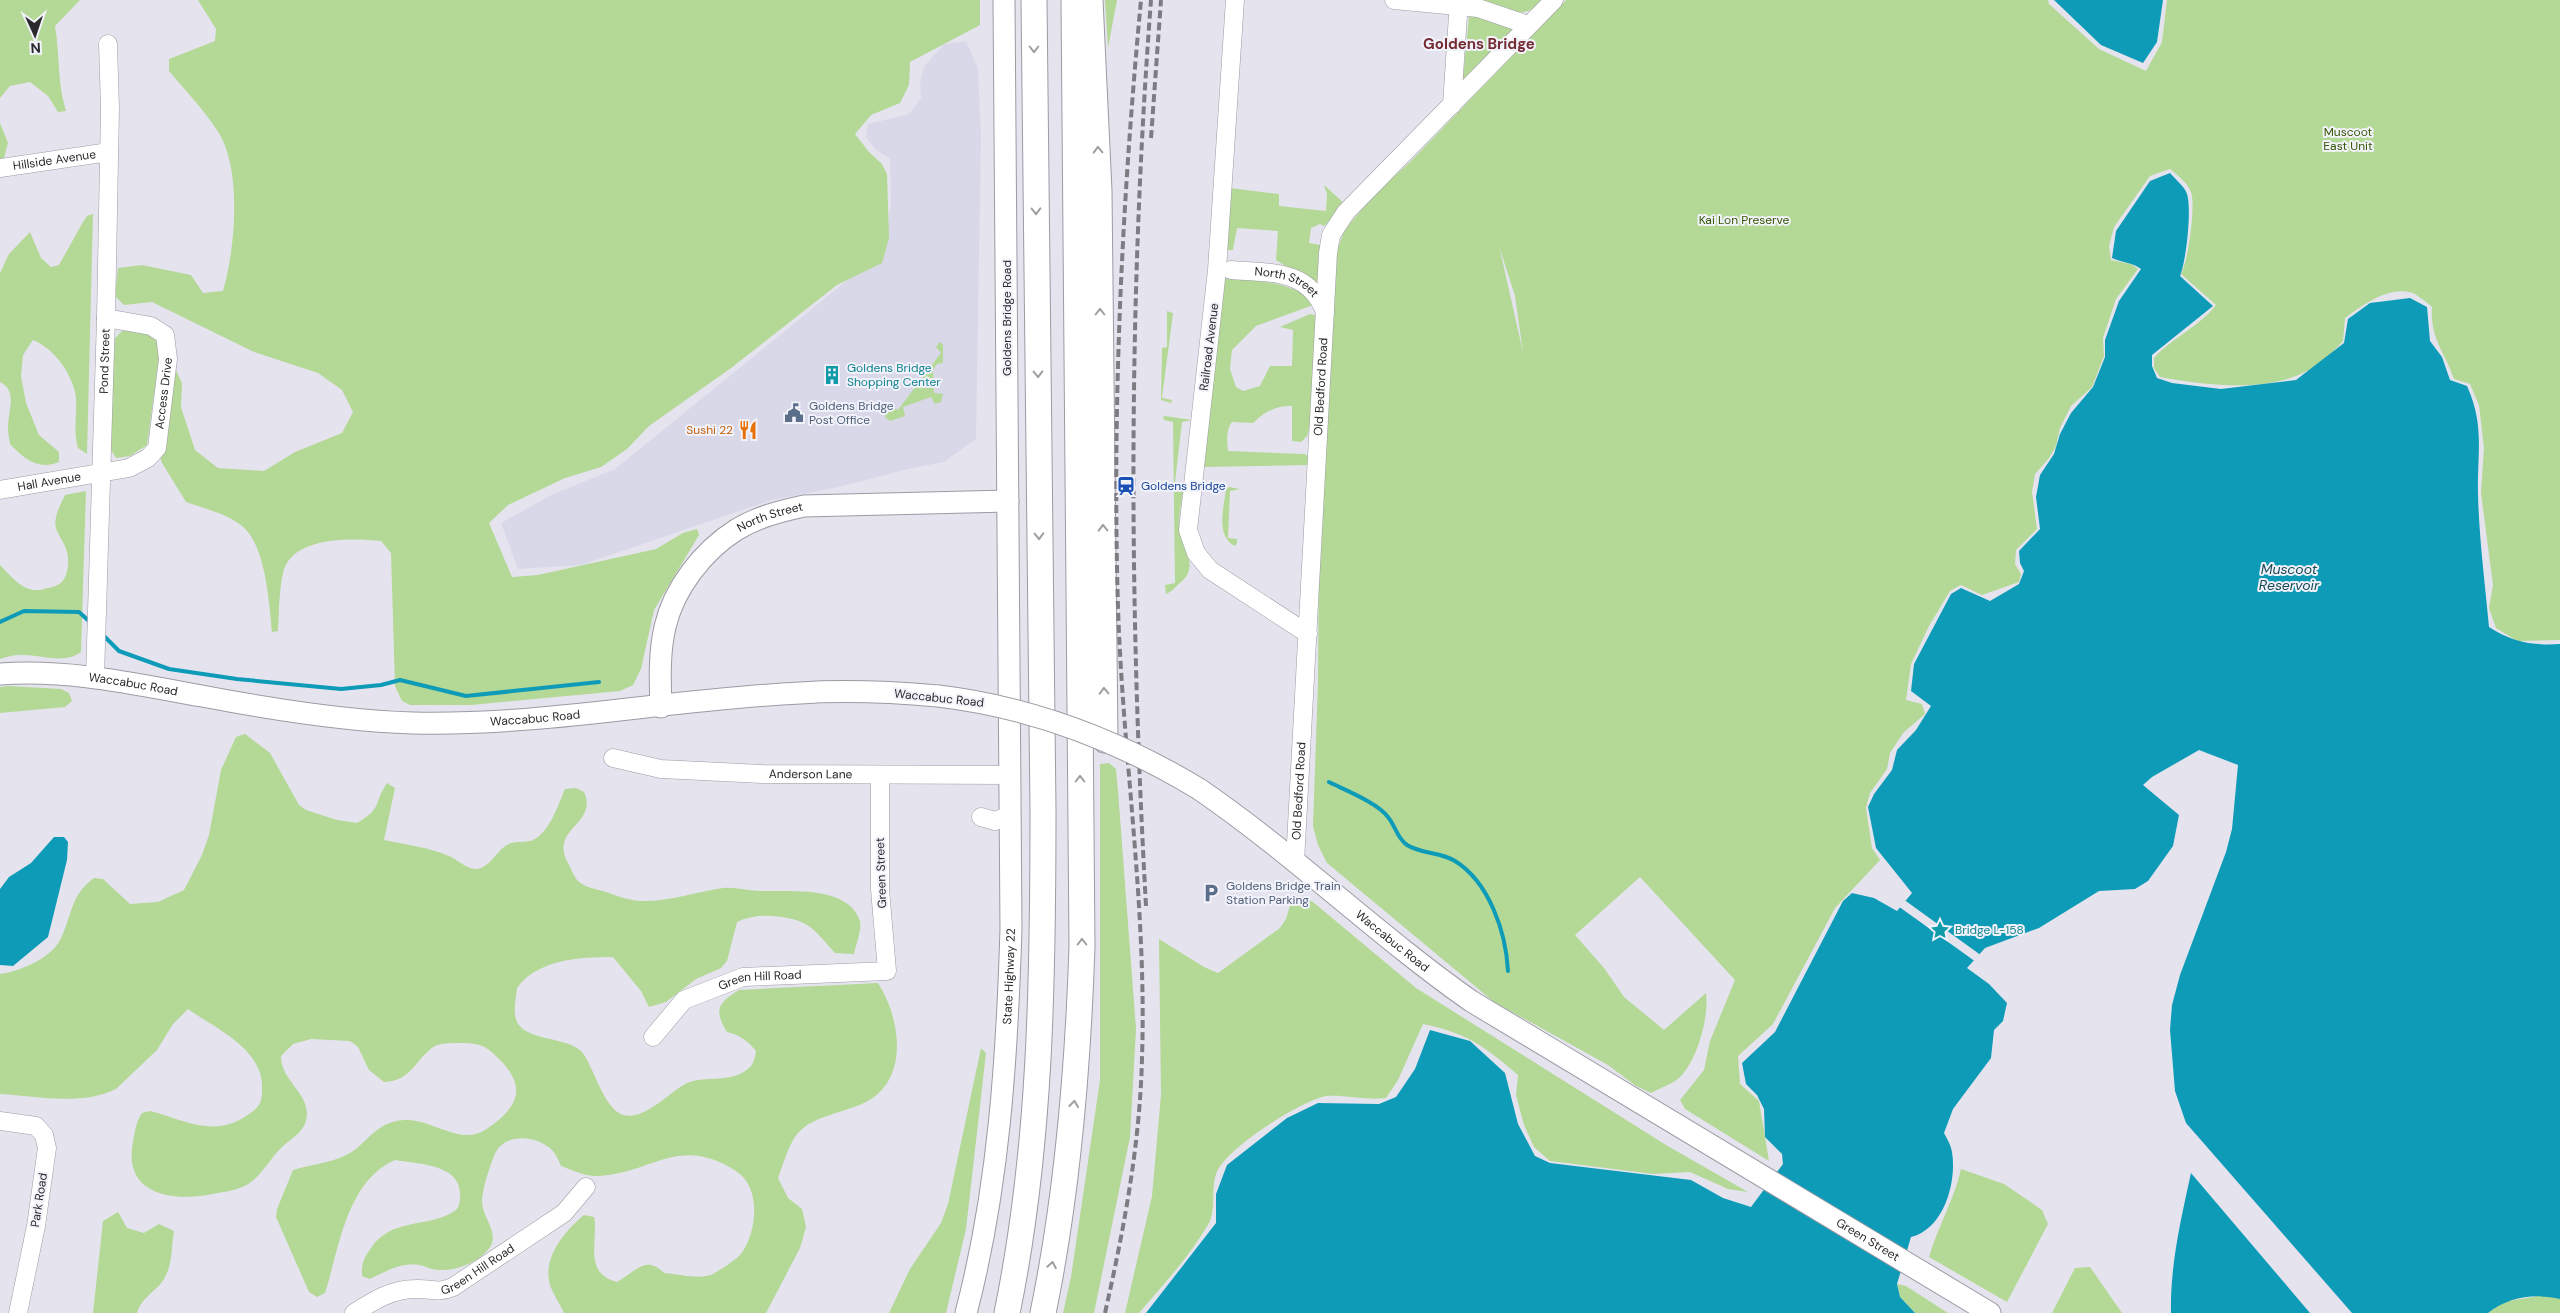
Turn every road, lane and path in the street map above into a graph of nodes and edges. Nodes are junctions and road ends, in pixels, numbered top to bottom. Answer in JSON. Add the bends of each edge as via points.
{"nodes":[{"id":1,"x":1004,"y":0,"type":"edge"},
{"id":2,"x":1034,"y":0,"type":"edge"},
{"id":3,"x":1074,"y":0,"type":"edge"},
{"id":4,"x":1090,"y":0,"type":"edge"},
{"id":5,"x":1235,"y":0,"type":"edge"},
{"id":6,"x":1394,"y":0,"type":"edge"},
{"id":7,"x":1554,"y":0,"type":"edge"},
{"id":8,"x":1459,"y":2,"type":"edge"},
{"id":9,"x":1528,"y":25,"type":"junction"},
{"id":10,"x":108,"y":44,"type":"dead end"},
{"id":11,"x":1452,"y":105,"type":"junction"},
{"id":12,"x":109,"y":152,"type":"junction"},
{"id":13,"x":0,"y":168,"type":"edge"},
{"id":14,"x":1231,"y":270,"type":"dead end"},
{"id":15,"x":1326,"y":315,"type":"junction"},
{"id":16,"x":106,"y":318,"type":"junction"},
{"id":17,"x":100,"y":473,"type":"junction"},
{"id":18,"x":0,"y":490,"type":"edge"},
{"id":19,"x":1008,"y":501,"type":"junction"},
{"id":20,"x":1308,"y":634,"type":"junction"},
{"id":21,"x":1009,"y":635,"type":"joint"},
{"id":22,"x":0,"y":674,"type":"edge"},
{"id":23,"x":95,"y":676,"type":"junction"},
{"id":24,"x":661,"y":707,"type":"junction"},
{"id":25,"x":1105,"y":740,"type":"junction"},
{"id":26,"x":613,"y":758,"type":"dead end"},
{"id":27,"x":880,"y":775,"type":"junction"},
{"id":28,"x":1010,"y":775,"type":"junction"},
{"id":29,"x":1011,"y":815,"type":"junction"},
{"id":30,"x":980,"y":817,"type":"dead end"},
{"id":31,"x":1295,"y":862,"type":"junction"},
{"id":32,"x":887,"y":971,"type":"joint"},
{"id":33,"x":654,"y":1037,"type":"dead end"},
{"id":34,"x":0,"y":1121,"type":"edge"},
{"id":35,"x":1746,"y":1166,"type":"joint"},
{"id":36,"x":586,"y":1188,"type":"dead end"},
{"id":37,"x":18,"y":1313,"type":"edge"},
{"id":38,"x":354,"y":1313,"type":"edge"},
{"id":39,"x":966,"y":1313,"type":"edge"},
{"id":40,"x":1007,"y":1313,"type":"edge"},
{"id":41,"x":1043,"y":1313,"type":"edge"},
{"id":42,"x":1990,"y":1313,"type":"edge"}],
"edges":[{"from":1,"to":19,"type":"main road","name":"Goldens Bridge Road"},
{"from":2,"to":40,"type":"highway","one_way":true,"via":[[1042,946],[1031,1147]]},
{"from":41,"to":3,"type":"highway","one_way":true,"via":[[1069,1150],[1076,1082],[1082,946]]},
{"from":25,"to":4,"type":"highway","one_way":true,"via":[[1098,136]]},
{"from":5,"to":20,"type":"street","name":"Railroad Avenue","via":[[1217,270],[1188,530],[1196,554],[1210,570]]},
{"from":6,"to":8,"type":"street"},
{"from":7,"to":9,"type":"street","name":"Old Bedford Road"},
{"from":8,"to":9,"type":"street"},
{"from":8,"to":11,"type":"street"},
{"from":9,"to":11,"type":"street","name":"Old Bedford Road"},
{"from":10,"to":12,"type":"street","name":"Pond Street"},
{"from":11,"to":15,"type":"street","name":"Old Bedford Road","via":[[1346,212],[1331,235]]},
{"from":12,"to":13,"type":"street","name":"Hillside Avenue"},
{"from":12,"to":16,"type":"street","name":"Pond Street"},
{"from":14,"to":15,"type":"street","name":"North Street","via":[[1292,278],[1308,285],[1319,296]]},
{"from":15,"to":20,"type":"street","name":"Old Bedford Road","via":[[1315,459]]},
{"from":16,"to":17,"type":"street","name":"Pond Street"},
{"from":16,"to":17,"type":"street","name":"Access Drive","via":[[159,330],[165,334],[168,359],[157,448],[148,458],[129,468]]},
{"from":17,"to":18,"type":"street","name":"Hall Avenue"},
{"from":17,"to":23,"type":"street","name":"Pond Street"},
{"from":19,"to":21,"type":"main road","name":"Goldens Bridge Road"},
{"from":19,"to":24,"type":"main road","name":"North Street","via":[[804,506],[773,514],[736,530],[697,565],[672,605],[662,650]]},
{"from":20,"to":31,"type":"street","name":"Old Bedford Road"},
{"from":21,"to":28,"type":"main road","name":"State Highway 22"},
{"from":22,"to":23,"type":"main road","name":"Waccabuc Road","via":[[32,672]]},
{"from":23,"to":24,"type":"main road","name":"Waccabuc Road","via":[[258,706],[412,723],[498,723]]},
{"from":24,"to":25,"type":"main road","name":"Waccabuc Road","bridge":true,"via":[[834,691],[938,696],[1001,705]]},
{"from":25,"to":31,"type":"main road","name":"Waccabuc Road","bridge":true,"via":[[1169,770],[1199,789]]},
{"from":26,"to":27,"type":"street","name":"Anderson Lane","via":[[643,767]]},
{"from":27,"to":28,"type":"street","name":"Anderson Lane"},
{"from":27,"to":32,"type":"street","name":"Green Street","via":[[880,889]]},
{"from":28,"to":29,"type":"main road","name":"State Highway 22"},
{"from":29,"to":30,"type":"street","via":[[995,821]]},
{"from":29,"to":39,"type":"main road","name":"State Highway 22","via":[[1011,929],[1004,1070],[988,1207]]},
{"from":31,"to":35,"type":"main road","name":"Waccabuc Road","via":[[1392,942],[1471,1001]]},
{"from":32,"to":33,"type":"street","name":"Green Hill Road","via":[[743,977],[684,1000]]},
{"from":34,"to":37,"type":"street","name":"Park Road","via":[[36,1126],[44,1136],[47,1148],[36,1226]]},
{"from":35,"to":42,"type":"main road","name":"Green Street"},
{"from":36,"to":38,"type":"street","name":"Green Hill Road","via":[[564,1213],[453,1287],[442,1292],[417,1288],[400,1290],[376,1299]]}]}
